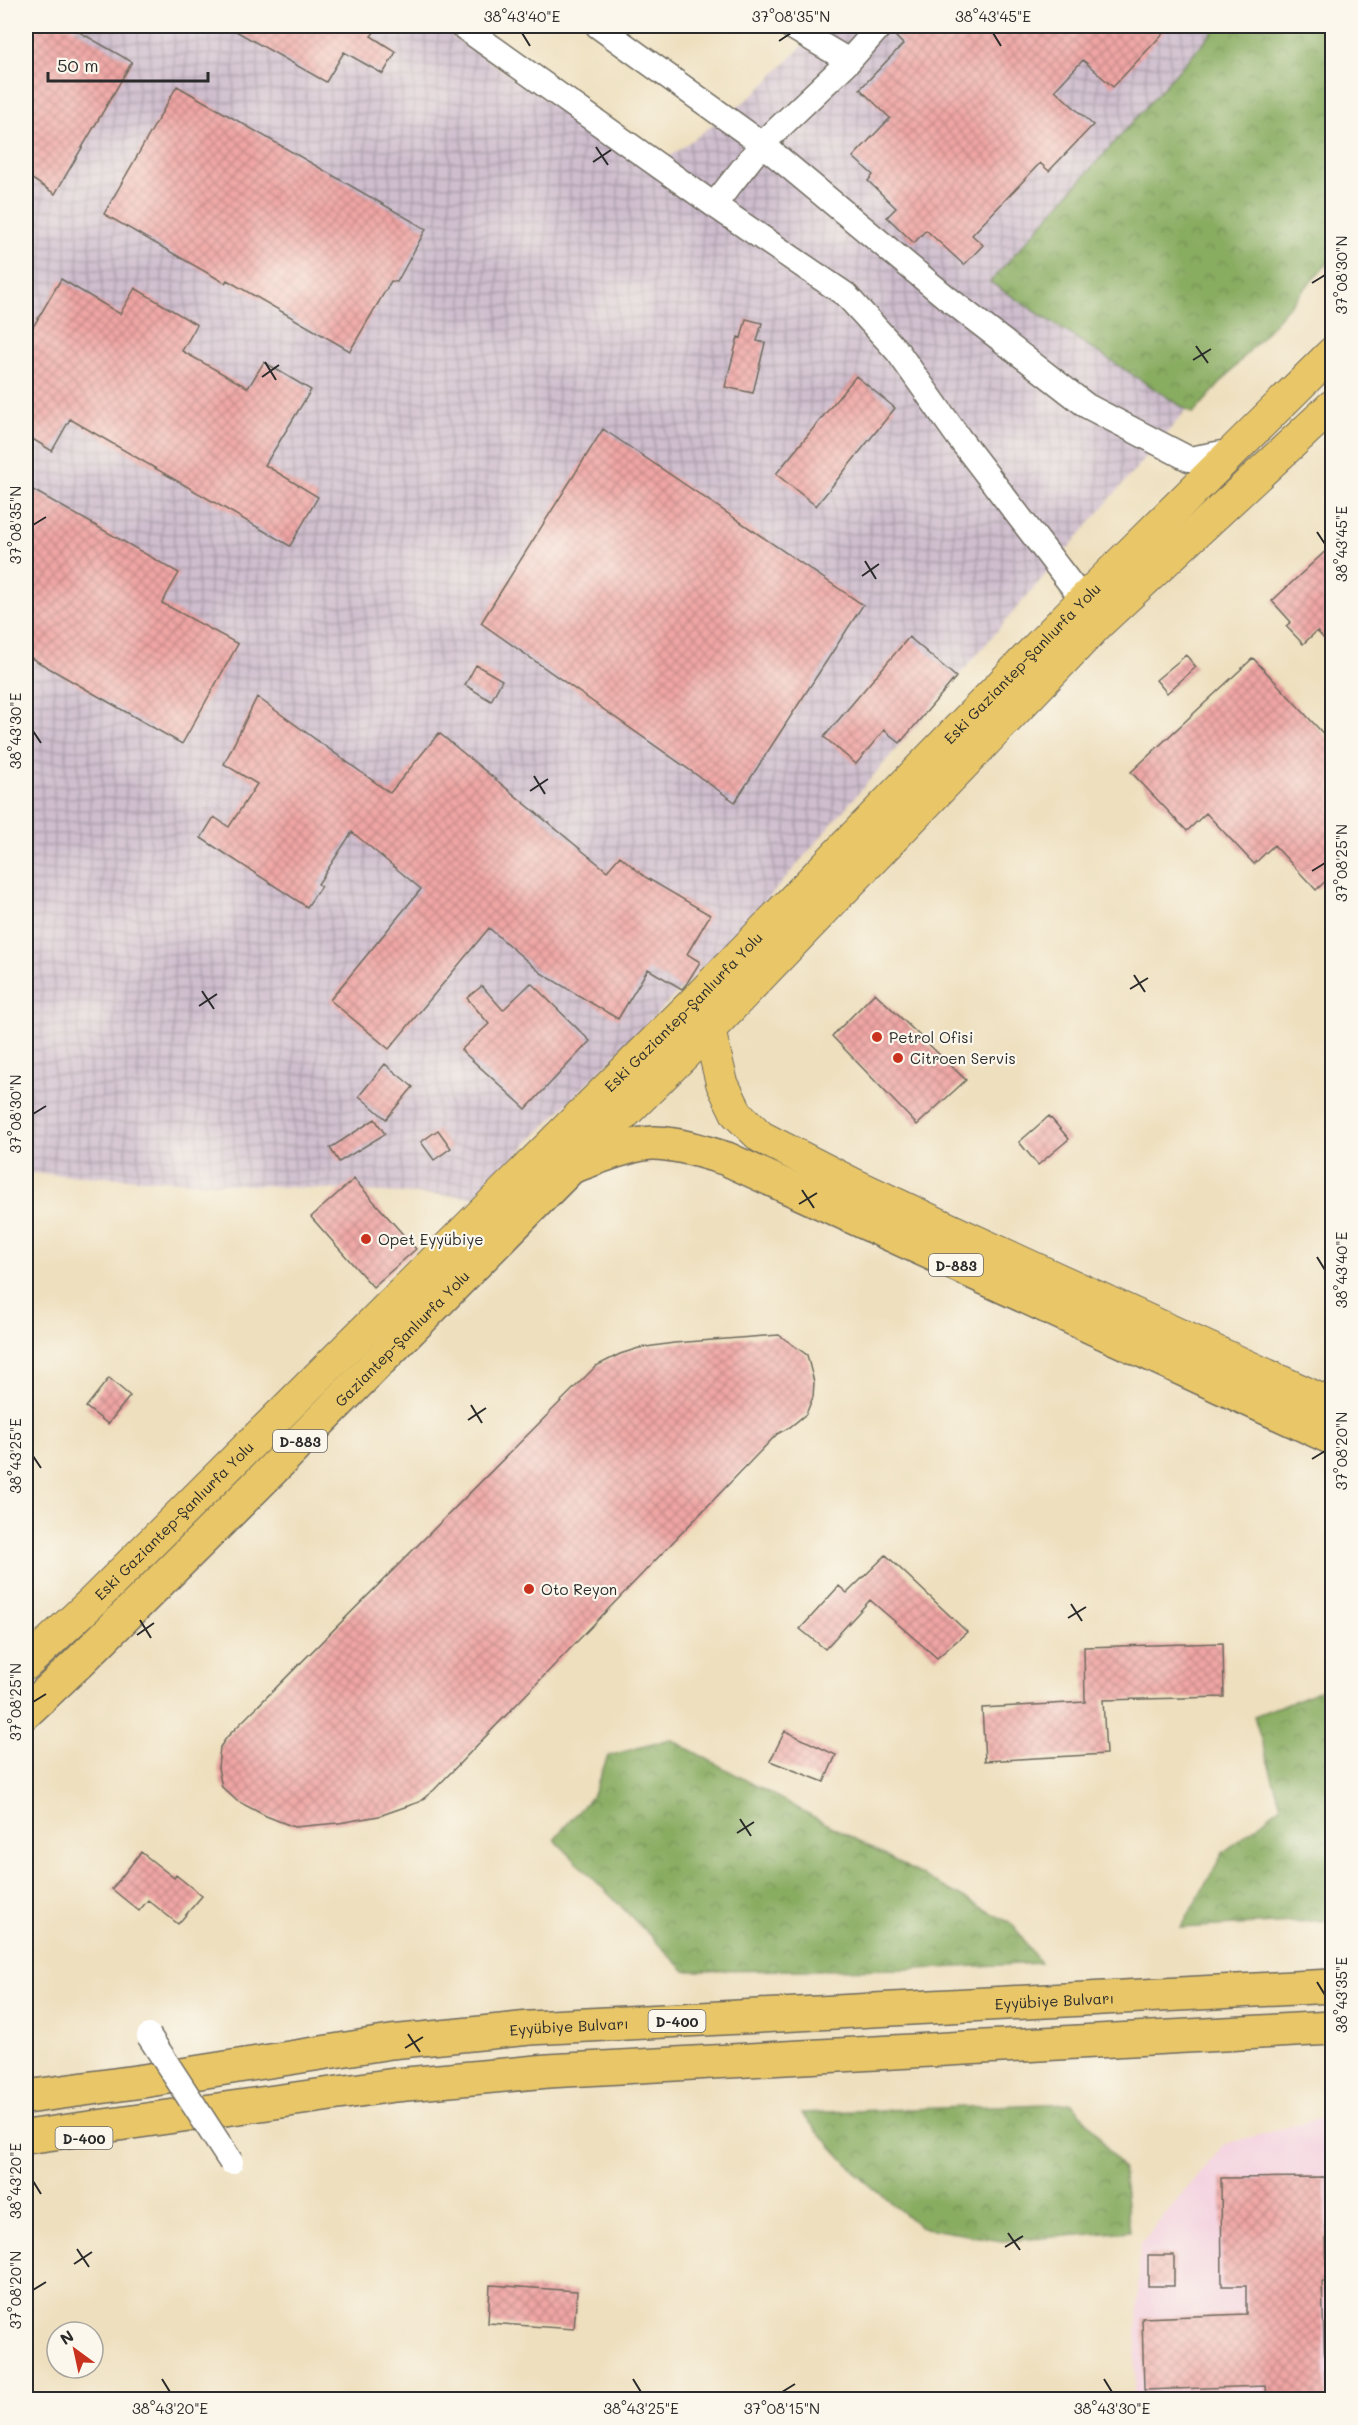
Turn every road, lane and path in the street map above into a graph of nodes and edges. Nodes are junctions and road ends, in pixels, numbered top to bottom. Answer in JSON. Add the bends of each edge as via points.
{"nodes":[{"id":1,"x":462,"y":26,"type":"edge"},
{"id":2,"x":598,"y":26,"type":"edge"},
{"id":3,"x":790,"y":26,"type":"edge"},
{"id":4,"x":880,"y":26,"type":"edge"},
{"id":5,"x":849,"y":61,"type":"junction"},
{"id":6,"x":762,"y":144,"type":"junction"},
{"id":7,"x":714,"y":205,"type":"junction"},
{"id":8,"x":1332,"y":353,"type":"edge"},
{"id":9,"x":1332,"y":406,"type":"edge"},
{"id":10,"x":1233,"y":451,"type":"junction"},
{"id":11,"x":1083,"y":600,"type":"junction"},
{"id":12,"x":710,"y":1030,"type":"junction"},
{"id":13,"x":571,"y":1167,"type":"junction"},
{"id":14,"x":1332,"y":1405,"type":"edge"},
{"id":15,"x":1332,"y":1438,"type":"edge"},
{"id":16,"x":90,"y":1604,"type":"junction"},
{"id":17,"x":26,"y":1645,"type":"edge"},
{"id":18,"x":26,"y":1664,"type":"edge"},
{"id":19,"x":26,"y":1712,"type":"edge"},
{"id":20,"x":1332,"y":1986,"type":"edge"},
{"id":21,"x":1332,"y":2028,"type":"edge"},
{"id":22,"x":149,"y":2036,"type":"dead end"},
{"id":23,"x":26,"y":2097,"type":"edge"},
{"id":24,"x":143,"y":2122,"type":"junction"},
{"id":25,"x":26,"y":2137,"type":"edge"},
{"id":26,"x":26,"y":2154,"type":"edge"},
{"id":27,"x":231,"y":2162,"type":"dead end"}],
"edges":[{"from":1,"to":7,"type":"street"},
{"from":2,"to":6,"type":"street"},
{"from":3,"to":5,"type":"street"},
{"from":4,"to":5,"type":"street"},
{"from":5,"to":6,"type":"street"},
{"from":6,"to":7,"type":"street"},
{"from":6,"to":10,"type":"street","via":[[946,297],[1087,406],[1189,459]]},
{"from":7,"to":11,"type":"street","via":[[846,295],[898,352]]},
{"from":8,"to":10,"type":"main road","name":"Eski Gaziantep-Şanlıurfa Yolu"},
{"from":9,"to":12,"type":"main road","name":"Eski Gaziantep-Şanlıurfa Yolu","via":[[1100,622]]},
{"from":10,"to":11,"type":"main road","name":"Eski Gaziantep-Şanlıurfa Yolu"},
{"from":11,"to":16,"type":"main road","name":"Eski Gaziantep-Şanlıurfa Yolu","via":[[692,1004]]},
{"from":12,"to":13,"type":"main road","name":"Eski Gaziantep-Şanlıurfa Yolu"},
{"from":12,"to":14,"type":"main road","via":[[722,1083],[737,1114],[761,1137],[952,1231]]},
{"from":13,"to":15,"type":"highway","number":"D-883","via":[[653,1142],[727,1159]]},
{"from":13,"to":19,"type":"highway","name":"Gaziantep-Şanlıurfa Yolu","number":"D-883"},
{"from":16,"to":17,"type":"main road"},
{"from":16,"to":18,"type":"main road","name":"Eski Gaziantep-Şanlıurfa Yolu"},
{"from":20,"to":23,"type":"highway","name":"Eyyübiye Bulvarı","number":"D-400","via":[[530,2028],[391,2042]]},
{"from":21,"to":24,"type":"highway","number":"D-400","via":[[548,2071],[395,2085]]},
{"from":22,"to":27,"type":"street","bridge":true},
{"from":24,"to":25,"type":"highway"},
{"from":24,"to":26,"type":"highway","number":"D-400"}]}
